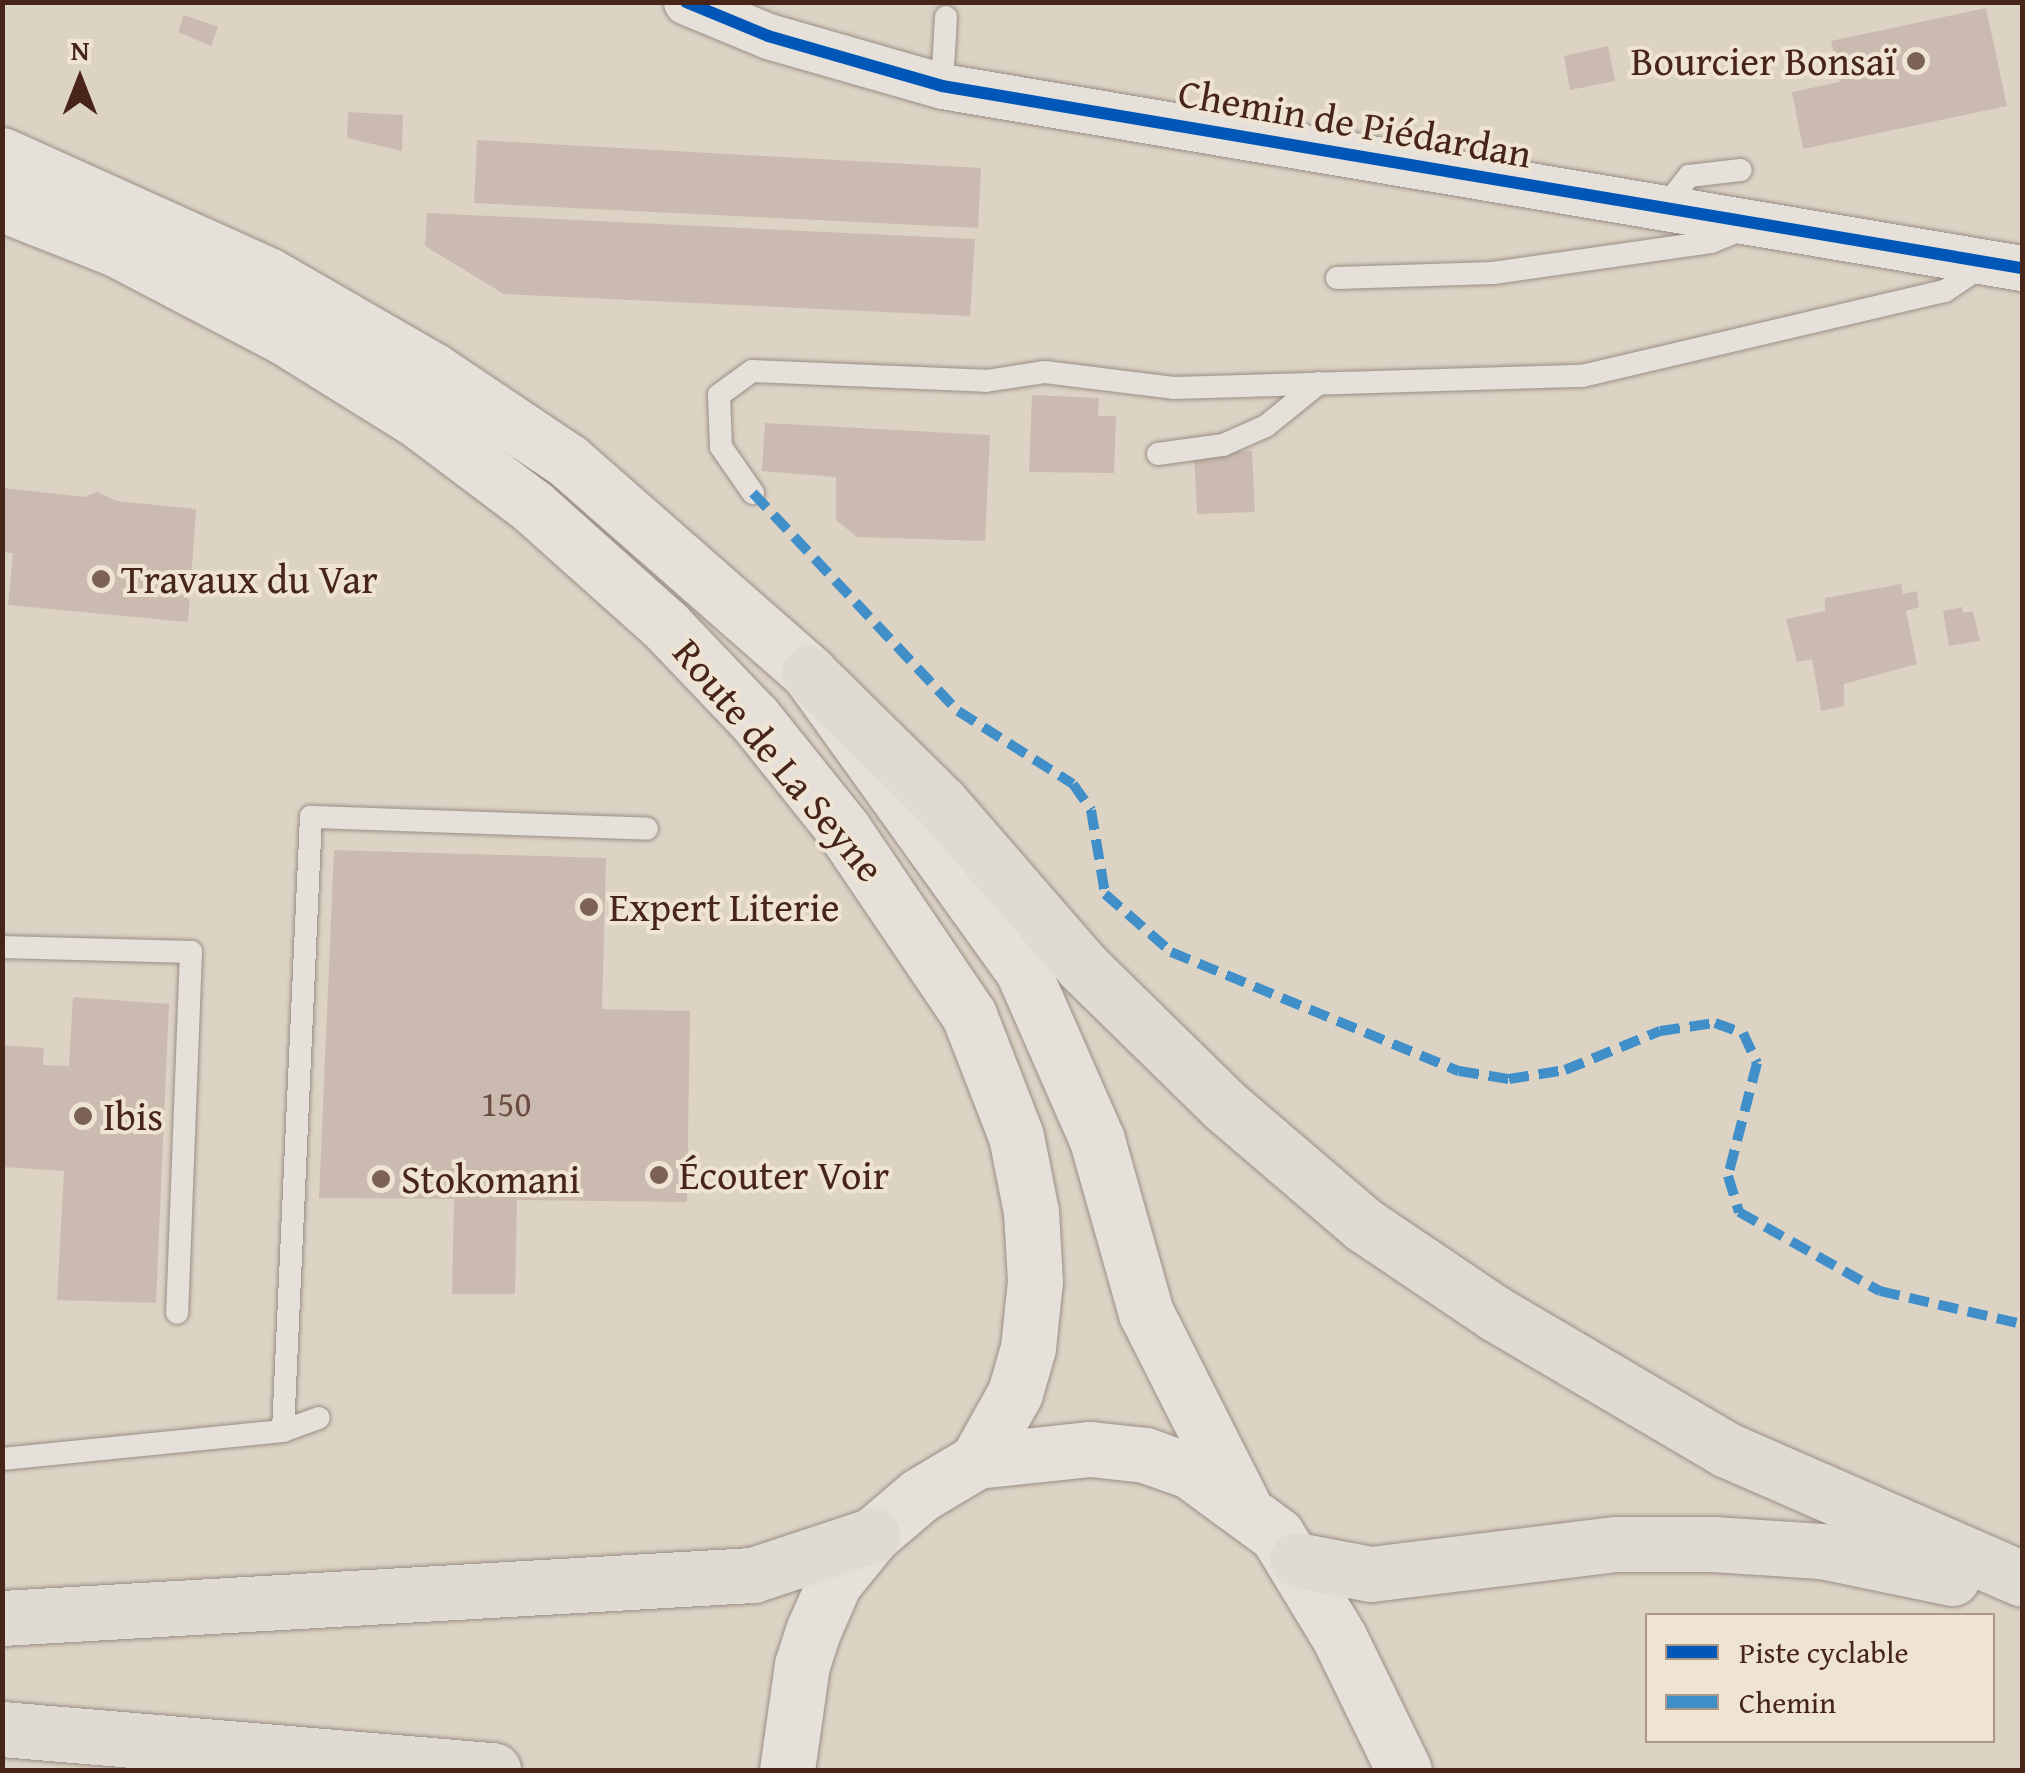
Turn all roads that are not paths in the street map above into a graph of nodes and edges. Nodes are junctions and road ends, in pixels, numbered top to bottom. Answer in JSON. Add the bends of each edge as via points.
{"nodes":[{"id":1,"x":686,"y":2,"type":"edge"},
{"id":2,"x":946,"y":17,"type":"dead end"},
{"id":3,"x":942,"y":86,"type":"junction"},
{"id":4,"x":2,"y":155,"type":"edge"},
{"id":5,"x":1741,"y":170,"type":"dead end"},
{"id":6,"x":2,"y":204,"type":"edge"},
{"id":7,"x":1664,"y":209,"type":"junction"},
{"id":8,"x":1756,"y":224,"type":"junction"},
{"id":9,"x":2005,"y":265,"type":"edge"},
{"id":10,"x":1337,"y":278,"type":"dead end"},
{"id":11,"x":1319,"y":384,"type":"junction"},
{"id":12,"x":1158,"y":454,"type":"dead end"},
{"id":13,"x":753,"y":493,"type":"dead end"},
{"id":14,"x":810,"y":674,"type":"junction"},
{"id":15,"x":648,"y":829,"type":"dead end"},
{"id":16,"x":2,"y":947,"type":"edge"},
{"id":17,"x":177,"y":1313,"type":"dead end"},
{"id":18,"x":319,"y":1418,"type":"dead end"},
{"id":19,"x":283,"y":1430,"type":"junction"},
{"id":20,"x":2,"y":1459,"type":"edge"},
{"id":21,"x":977,"y":1461,"type":"junction"},
{"id":22,"x":1242,"y":1505,"type":"junction"},
{"id":23,"x":873,"y":1535,"type":"junction"},
{"id":24,"x":1297,"y":1560,"type":"junction"},
{"id":25,"x":2022,"y":1579,"type":"edge"},
{"id":26,"x":2022,"y":1598,"type":"edge"},
{"id":27,"x":2,"y":1618,"type":"edge"},
{"id":28,"x":2,"y":1729,"type":"edge"},
{"id":29,"x":493,"y":1770,"type":"edge"},
{"id":30,"x":787,"y":1770,"type":"edge"},
{"id":31,"x":1404,"y":1770,"type":"edge"}],
"edges":[{"from":1,"to":3,"type":"street","name":"Chemin de Piédardan","via":[[768,36]]},
{"from":2,"to":3,"type":"lane"},
{"from":3,"to":7,"type":"street","name":"Chemin de Piédardan"},
{"from":4,"to":14,"type":"main road","name":"Route de La Seyne","via":[[268,274],[434,371],[568,462]]},
{"from":5,"to":7,"type":"lane","via":[[1689,176]]},
{"from":6,"to":21,"type":"main road","name":"Route de La Seyne","via":[[116,249],[284,337],[433,432],[532,506],[666,625],[754,718],[843,830],[969,1016],[1016,1136],[1035,1281],[1028,1348],[1015,1392]]},
{"from":7,"to":8,"type":"street","name":"Chemin de Piédardan"},
{"from":8,"to":9,"type":"street","name":"Chemin de Piédardan"},
{"from":8,"to":10,"type":"lane","via":[[1711,242],[1493,272]]},
{"from":9,"to":11,"type":"lane","via":[[1945,291],[1582,376]]},
{"from":11,"to":12,"type":"lane","via":[[1266,426],[1222,444]]},
{"from":11,"to":13,"type":"lane","via":[[1173,388],[1045,372],[986,381],[752,371],[720,396],[721,447]]},
{"from":14,"to":22,"type":"main road","name":"Route de La Seyne","via":[[972,892],[1030,984],[1096,1140],[1146,1312]]},
{"from":14,"to":25,"type":"highway","via":[[941,803],[1082,966],[1225,1106],[1364,1225],[1496,1314],[1727,1450]]},
{"from":15,"to":19,"type":"lane","via":[[311,817]]},
{"from":16,"to":17,"type":"lane","via":[[191,952]]},
{"from":18,"to":19,"type":"lane"},
{"from":19,"to":20,"type":"lane"},
{"from":21,"to":22,"type":"main road","via":[[1029,1452],[1145,1455],[1190,1471]]},
{"from":21,"to":23,"type":"main road","via":[[920,1495]]},
{"from":22,"to":24,"type":"main road"},
{"from":23,"to":27,"type":"highway","via":[[753,1575]]},
{"from":23,"to":30,"type":"main road","via":[[834,1583],[802,1665]]},
{"from":24,"to":26,"type":"highway","via":[[1371,1574],[1616,1544],[1713,1544],[1910,1566]]},
{"from":24,"to":31,"type":"main road"},
{"from":28,"to":29,"type":"highway"}]}
